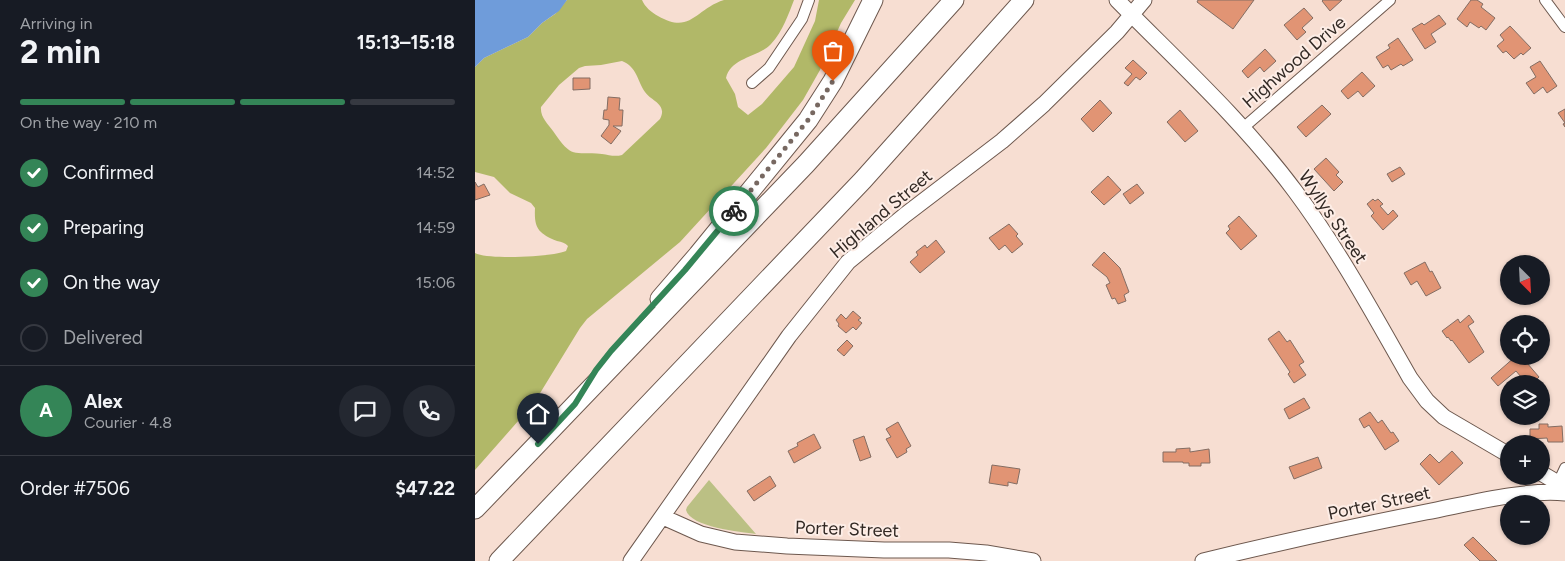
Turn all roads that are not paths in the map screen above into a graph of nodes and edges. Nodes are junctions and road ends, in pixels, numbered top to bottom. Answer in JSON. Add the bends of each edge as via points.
{"nodes":[{"id":1,"x":809,"y":0,"type":"edge"},
{"id":2,"x":873,"y":0,"type":"edge"},
{"id":3,"x":954,"y":0,"type":"edge"},
{"id":4,"x":1024,"y":0,"type":"edge"},
{"id":5,"x":1117,"y":0,"type":"edge"},
{"id":6,"x":1144,"y":0,"type":"edge"},
{"id":7,"x":1390,"y":0,"type":"edge"},
{"id":8,"x":1545,"y":0,"type":"edge"},
{"id":9,"x":1133,"y":15,"type":"junction"},
{"id":10,"x":1565,"y":28,"type":"edge"},
{"id":11,"x":752,"y":83,"type":"dead end"},
{"id":12,"x":1243,"y":128,"type":"junction"},
{"id":13,"x":575,"y":404,"type":"junction"},
{"id":14,"x":1500,"y":450,"type":"edge"},
{"id":15,"x":1565,"y":468,"type":"edge"},
{"id":16,"x":1550,"y":480,"type":"edge"},
{"id":17,"x":1562,"y":490,"type":"edge"},
{"id":18,"x":475,"y":509,"type":"edge"},
{"id":19,"x":663,"y":516,"type":"junction"},
{"id":20,"x":499,"y":561,"type":"edge"},
{"id":21,"x":631,"y":561,"type":"edge"},
{"id":22,"x":1033,"y":561,"type":"edge"},
{"id":23,"x":1203,"y":561,"type":"edge"}],
"edges":[{"from":1,"to":11,"type":"street","via":[[802,19],[769,68]]},
{"from":2,"to":13,"type":"highway","via":[[833,81],[808,120],[689,265],[606,357]]},
{"from":3,"to":13,"type":"highway","via":[[812,158]]},
{"from":4,"to":20,"type":"highway","via":[[863,180]]},
{"from":5,"to":9,"type":"street","name":"Wyllys Street"},
{"from":6,"to":9,"type":"street","name":"Highland Street"},
{"from":7,"to":12,"type":"street","name":"Highwood Drive"},
{"from":8,"to":10,"type":"street"},
{"from":9,"to":12,"type":"street","name":"Wyllys Street"},
{"from":9,"to":19,"type":"street","name":"Highland Street","via":[[1002,141],[848,262],[777,352]]},
{"from":12,"to":14,"type":"street","name":"Wyllys Street","via":[[1318,222],[1410,378],[1427,401],[1444,417]]},
{"from":13,"to":18,"type":"highway"},
{"from":15,"to":17,"type":"street"},
{"from":16,"to":17,"type":"street"},
{"from":17,"to":23,"type":"street","name":"Porter Street","via":[[1466,504],[1296,538]]},
{"from":19,"to":21,"type":"street","name":"Highland Street"},
{"from":19,"to":22,"type":"street","name":"Porter Street","via":[[701,534],[735,542],[949,550]]}]}
